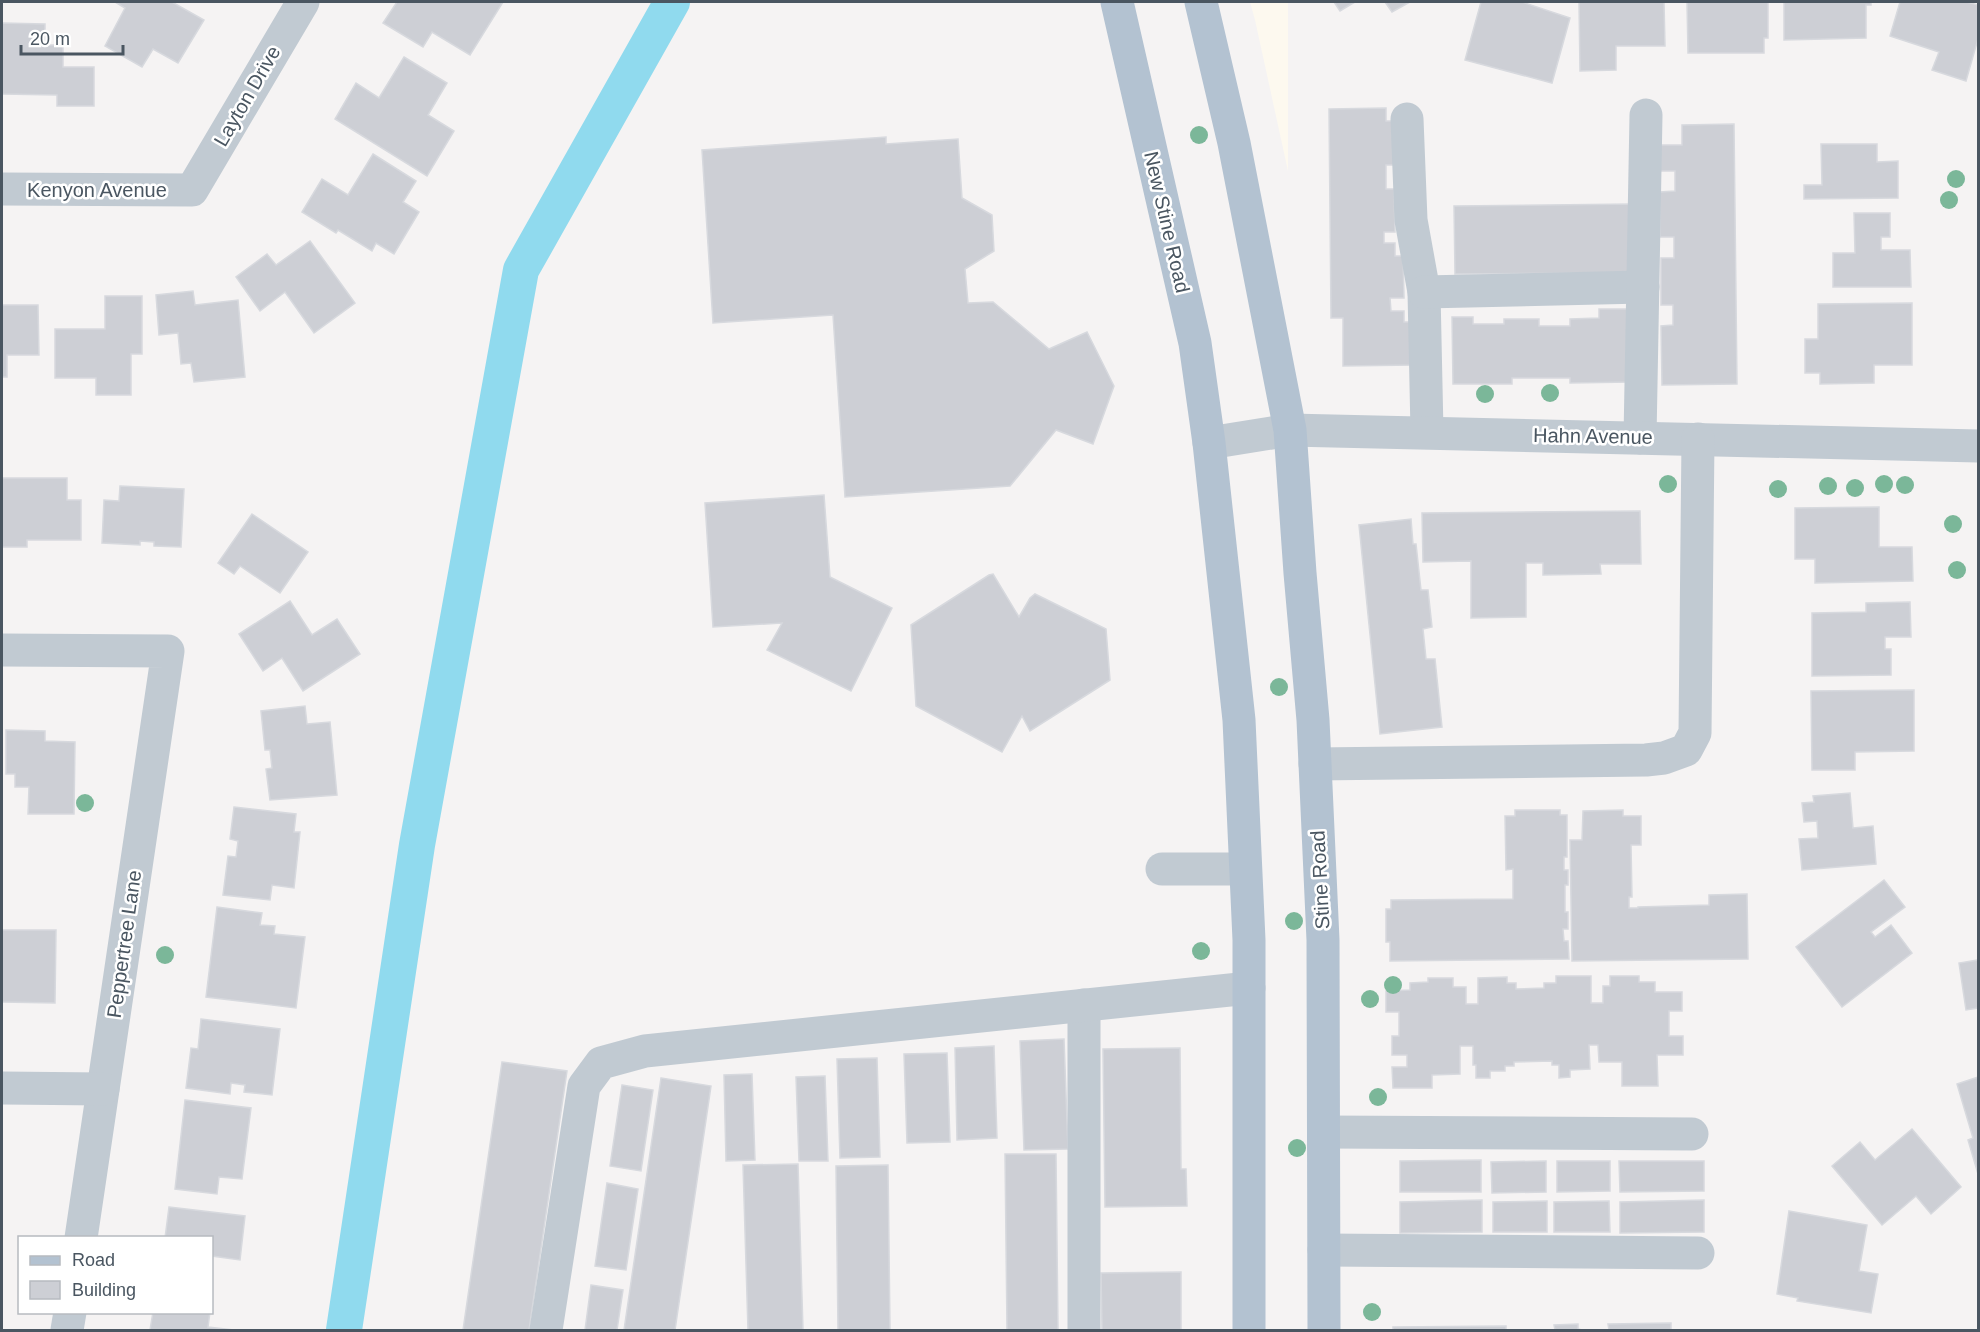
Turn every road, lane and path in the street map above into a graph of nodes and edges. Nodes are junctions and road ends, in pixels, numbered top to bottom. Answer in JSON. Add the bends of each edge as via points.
{"nodes":[{"id":1,"x":303,"y":2,"type":"edge"},
{"id":2,"x":1117,"y":2,"type":"edge"},
{"id":3,"x":1201,"y":2,"type":"edge"},
{"id":4,"x":1646,"y":115,"type":"dead end"},
{"id":5,"x":1407,"y":119,"type":"dead end"},
{"id":6,"x":2,"y":189,"type":"edge"},
{"id":7,"x":192,"y":190,"type":"joint"},
{"id":8,"x":1643,"y":287,"type":"junction"},
{"id":9,"x":1424,"y":292,"type":"junction"},
{"id":10,"x":1290,"y":430,"type":"junction"},
{"id":11,"x":1427,"y":432,"type":"junction"},
{"id":12,"x":1640,"y":438,"type":"junction"},
{"id":13,"x":1698,"y":439,"type":"junction"},
{"id":14,"x":1209,"y":443,"type":"junction"},
{"id":15,"x":1978,"y":446,"type":"edge"},
{"id":16,"x":2,"y":650,"type":"edge"},
{"id":17,"x":1315,"y":764,"type":"junction"},
{"id":18,"x":1162,"y":869,"type":"dead end"},
{"id":19,"x":1245,"y":869,"type":"junction"},
{"id":20,"x":1249,"y":988,"type":"junction"},
{"id":21,"x":1084,"y":1005,"type":"junction"},
{"id":22,"x":2,"y":1088,"type":"edge"},
{"id":23,"x":103,"y":1089,"type":"junction"},
{"id":24,"x":1324,"y":1132,"type":"junction"},
{"id":25,"x":1692,"y":1134,"type":"dead end"},
{"id":26,"x":81,"y":1236,"type":"edge"},
{"id":27,"x":1324,"y":1250,"type":"junction"},
{"id":28,"x":1698,"y":1253,"type":"dead end"},
{"id":29,"x":70,"y":1314,"type":"edge"},
{"id":30,"x":67,"y":1330,"type":"edge"},
{"id":31,"x":546,"y":1330,"type":"edge"},
{"id":32,"x":1084,"y":1330,"type":"edge"},
{"id":33,"x":1249,"y":1330,"type":"edge"},
{"id":34,"x":1324,"y":1330,"type":"edge"}],
"edges":[{"from":1,"to":7,"type":"street","name":"Layton Drive"},
{"from":2,"to":14,"type":"main road","name":"New Stine Road","via":[[1194,343]]},
{"from":3,"to":10,"type":"main road","via":[[1236,154]]},
{"from":4,"to":8,"type":"street"},
{"from":5,"to":9,"type":"street","via":[[1411,220]]},
{"from":6,"to":7,"type":"street","name":"Kenyon Avenue"},
{"from":8,"to":9,"type":"street"},
{"from":8,"to":12,"type":"street"},
{"from":9,"to":11,"type":"street"},
{"from":10,"to":11,"type":"street","name":"Hahn Avenue"},
{"from":10,"to":14,"type":"street","name":"Hahn Avenue"},
{"from":10,"to":17,"type":"main road","name":"Stine Road"},
{"from":11,"to":12,"type":"street","name":"Hahn Avenue"},
{"from":12,"to":13,"type":"street","name":"Hahn Avenue"},
{"from":13,"to":15,"type":"street","name":"Hahn Avenue"},
{"from":13,"to":17,"type":"street","via":[[1695,733],[1686,750],[1646,760]]},
{"from":14,"to":19,"type":"main road","via":[[1239,720]]},
{"from":16,"to":23,"type":"street","name":"Peppertree Lane","via":[[168,651]]},
{"from":17,"to":24,"type":"main road","name":"Stine Road","via":[[1323,940]]},
{"from":18,"to":19,"type":"street"},
{"from":19,"to":20,"type":"main road"},
{"from":20,"to":21,"type":"street"},
{"from":20,"to":33,"type":"main road"},
{"from":21,"to":31,"type":"street","via":[[645,1051],[601,1063],[584,1086]]},
{"from":21,"to":32,"type":"street"},
{"from":22,"to":23,"type":"street"},
{"from":23,"to":26,"type":"street","name":"Peppertree Lane"},
{"from":24,"to":25,"type":"street"},
{"from":24,"to":27,"type":"main road","name":"Stine Road"},
{"from":27,"to":28,"type":"street"},
{"from":27,"to":34,"type":"main road","name":"Stine Road"},
{"from":29,"to":30,"type":"street"}]}
